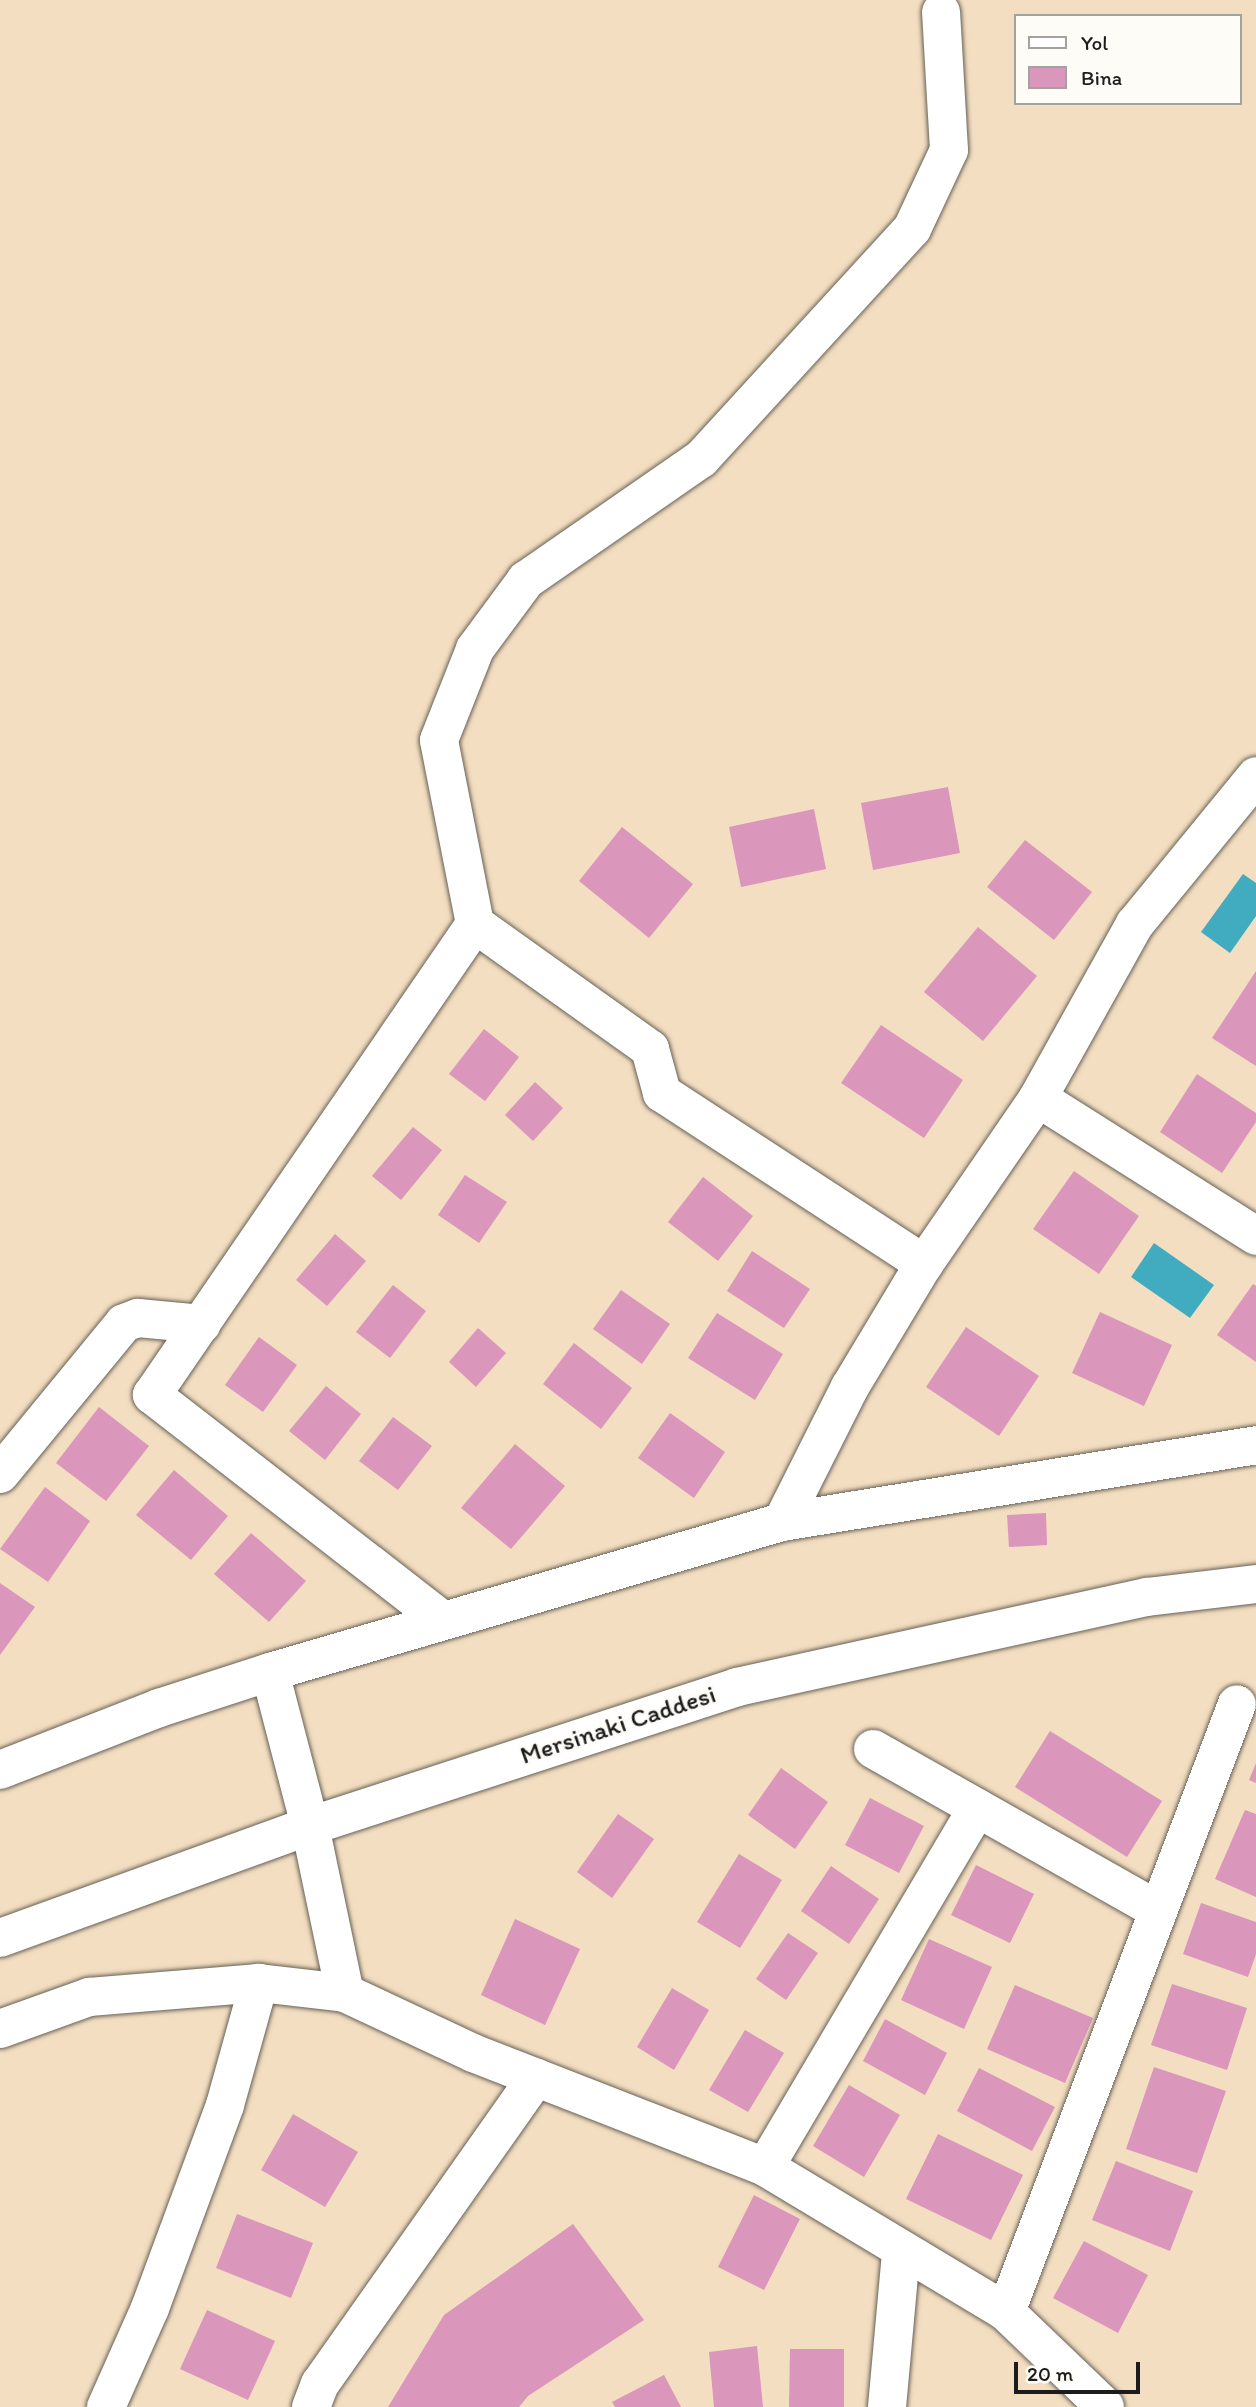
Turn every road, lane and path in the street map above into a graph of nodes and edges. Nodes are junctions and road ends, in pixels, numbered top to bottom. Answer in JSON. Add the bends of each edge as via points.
{"nodes":[{"id":1,"x":940,"y":12,"type":"dead end"},
{"id":2,"x":1256,"y":776,"type":"edge"},
{"id":3,"x":475,"y":923,"type":"junction"},
{"id":4,"x":1038,"y":1098,"type":"junction"},
{"id":5,"x":1256,"y":1236,"type":"edge"},
{"id":6,"x":924,"y":1264,"type":"junction"},
{"id":7,"x":202,"y":1324,"type":"junction"},
{"id":8,"x":1256,"y":1446,"type":"edge"},
{"id":9,"x":0,"y":1474,"type":"edge"},
{"id":10,"x":782,"y":1522,"type":"junction"},
{"id":11,"x":1256,"y":1584,"type":"edge"},
{"id":12,"x":441,"y":1619,"type":"junction"},
{"id":13,"x":270,"y":1672,"type":"junction"},
{"id":14,"x":1237,"y":1704,"type":"dead end"},
{"id":15,"x":873,"y":1749,"type":"dead end"},
{"id":16,"x":0,"y":1770,"type":"edge"},
{"id":17,"x":977,"y":1808,"type":"junction"},
{"id":18,"x":310,"y":1826,"type":"junction"},
{"id":19,"x":1158,"y":1910,"type":"junction"},
{"id":20,"x":0,"y":1938,"type":"edge"},
{"id":21,"x":259,"y":1983,"type":"junction"},
{"id":22,"x":345,"y":1993,"type":"junction"},
{"id":23,"x":0,"y":2029,"type":"edge"},
{"id":24,"x":536,"y":2078,"type":"junction"},
{"id":25,"x":765,"y":2167,"type":"junction"},
{"id":26,"x":901,"y":2252,"type":"junction"},
{"id":27,"x":1006,"y":2312,"type":"junction"},
{"id":28,"x":106,"y":2407,"type":"edge"},
{"id":29,"x":311,"y":2407,"type":"edge"},
{"id":30,"x":887,"y":2407,"type":"edge"},
{"id":31,"x":1105,"y":2407,"type":"edge"}],
"edges":[{"from":1,"to":3,"type":"street","via":[[949,150],[912,229],[701,459],[527,580],[475,649],[439,740]]},
{"from":2,"to":4,"type":"street","via":[[1135,924]]},
{"from":3,"to":6,"type":"street","via":[[650,1049],[662,1093]]},
{"from":3,"to":7,"type":"street"},
{"from":4,"to":5,"type":"street"},
{"from":4,"to":6,"type":"street"},
{"from":6,"to":10,"type":"street","via":[[850,1387]]},
{"from":7,"to":9,"type":"street","via":[[138,1318],[124,1323]]},
{"from":7,"to":12,"type":"street","via":[[152,1395]]},
{"from":8,"to":10,"type":"street"},
{"from":10,"to":12,"type":"street"},
{"from":11,"to":18,"type":"street","name":"Mersinaki Caddesi","via":[[1147,1597],[737,1686]]},
{"from":12,"to":13,"type":"street"},
{"from":13,"to":16,"type":"street","via":[[159,1708]]},
{"from":13,"to":18,"type":"street"},
{"from":14,"to":19,"type":"street"},
{"from":15,"to":17,"type":"street"},
{"from":17,"to":19,"type":"street"},
{"from":17,"to":25,"type":"street"},
{"from":18,"to":20,"type":"street","name":"Mersinaki Caddesi"},
{"from":18,"to":22,"type":"street"},
{"from":19,"to":27,"type":"street"},
{"from":21,"to":22,"type":"street"},
{"from":21,"to":23,"type":"street","via":[[89,1997]]},
{"from":21,"to":28,"type":"street","via":[[226,2105],[150,2308]]},
{"from":22,"to":24,"type":"street"},
{"from":24,"to":25,"type":"street"},
{"from":24,"to":29,"type":"street","via":[[320,2384]]},
{"from":25,"to":26,"type":"street"},
{"from":26,"to":27,"type":"street"},
{"from":26,"to":30,"type":"street"},
{"from":27,"to":31,"type":"street"}]}
